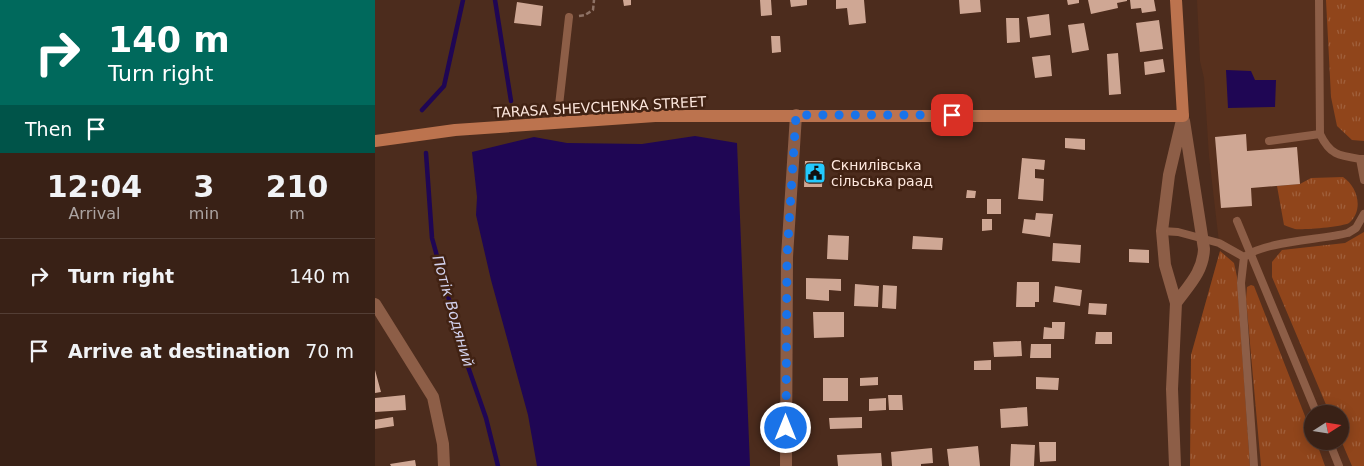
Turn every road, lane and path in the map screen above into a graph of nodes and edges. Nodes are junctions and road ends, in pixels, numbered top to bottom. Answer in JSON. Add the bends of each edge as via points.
{"nodes":[{"id":1,"x":594,"y":0,"type":"edge"},
{"id":2,"x":1176,"y":0,"type":"edge"},
{"id":3,"x":1319,"y":0,"type":"edge"},
{"id":4,"x":569,"y":17,"type":"joint"},
{"id":5,"x":796,"y":115,"type":"junction"},
{"id":6,"x":1183,"y":116,"type":"junction"},
{"id":7,"x":557,"y":123,"type":"junction"},
{"id":8,"x":1320,"y":134,"type":"junction"},
{"id":9,"x":375,"y":141,"type":"edge"},
{"id":10,"x":1269,"y":141,"type":"dead end"},
{"id":11,"x":1362,"y":159,"type":"edge"},
{"id":12,"x":1364,"y":180,"type":"edge"},
{"id":13,"x":1364,"y":214,"type":"edge"},
{"id":14,"x":1237,"y":221,"type":"dead end"},
{"id":15,"x":1162,"y":231,"type":"junction"},
{"id":16,"x":1204,"y":239,"type":"junction"},
{"id":17,"x":1247,"y":255,"type":"junction"},
{"id":18,"x":375,"y":304,"type":"edge"},
{"id":19,"x":1176,"y":304,"type":"junction"},
{"id":20,"x":1313,"y":405,"type":"edge"},
{"id":21,"x":1333,"y":450,"type":"edge"},
{"id":22,"x":444,"y":466,"type":"edge"},
{"id":23,"x":786,"y":466,"type":"edge"},
{"id":24,"x":1175,"y":466,"type":"edge"},
{"id":25,"x":1254,"y":466,"type":"edge"},
{"id":26,"x":1339,"y":466,"type":"edge"}],
"edges":[{"from":1,"to":4,"type":"path","via":[[593,10],[585,15]]},
{"from":2,"to":6,"type":"street"},
{"from":3,"to":8,"type":"lane"},
{"from":4,"to":7,"type":"lane"},
{"from":5,"to":6,"type":"street","name":"TARASA SHEVCHENKA STREET"},
{"from":5,"to":7,"type":"street","name":"TARASA SHEVCHENKA STREET","via":[[655,116]]},
{"from":5,"to":23,"type":"street","via":[[787,257]]},
{"from":6,"to":15,"type":"street","via":[[1169,175]]},
{"from":6,"to":16,"type":"street"},
{"from":7,"to":9,"type":"street","name":"TARASA SHEVCHENKA STREET","via":[[455,130]]},
{"from":8,"to":10,"type":"lane"},
{"from":8,"to":11,"type":"lane","via":[[1332,152]]},
{"from":11,"to":12,"type":"lane"},
{"from":13,"to":17,"type":"lane","via":[[1356,228],[1348,233],[1269,247]]},
{"from":14,"to":17,"type":"lane"},
{"from":15,"to":16,"type":"lane"},
{"from":15,"to":19,"type":"street","via":[[1165,265]]},
{"from":16,"to":17,"type":"lane"},
{"from":16,"to":19,"type":"street","via":[[1204,261]]},
{"from":17,"to":20,"type":"lane"},
{"from":17,"to":25,"type":"lane","via":[[1241,283]]},
{"from":18,"to":22,"type":"street","via":[[433,397]]},
{"from":19,"to":24,"type":"street","via":[[1172,389]]},
{"from":21,"to":26,"type":"lane"}]}
